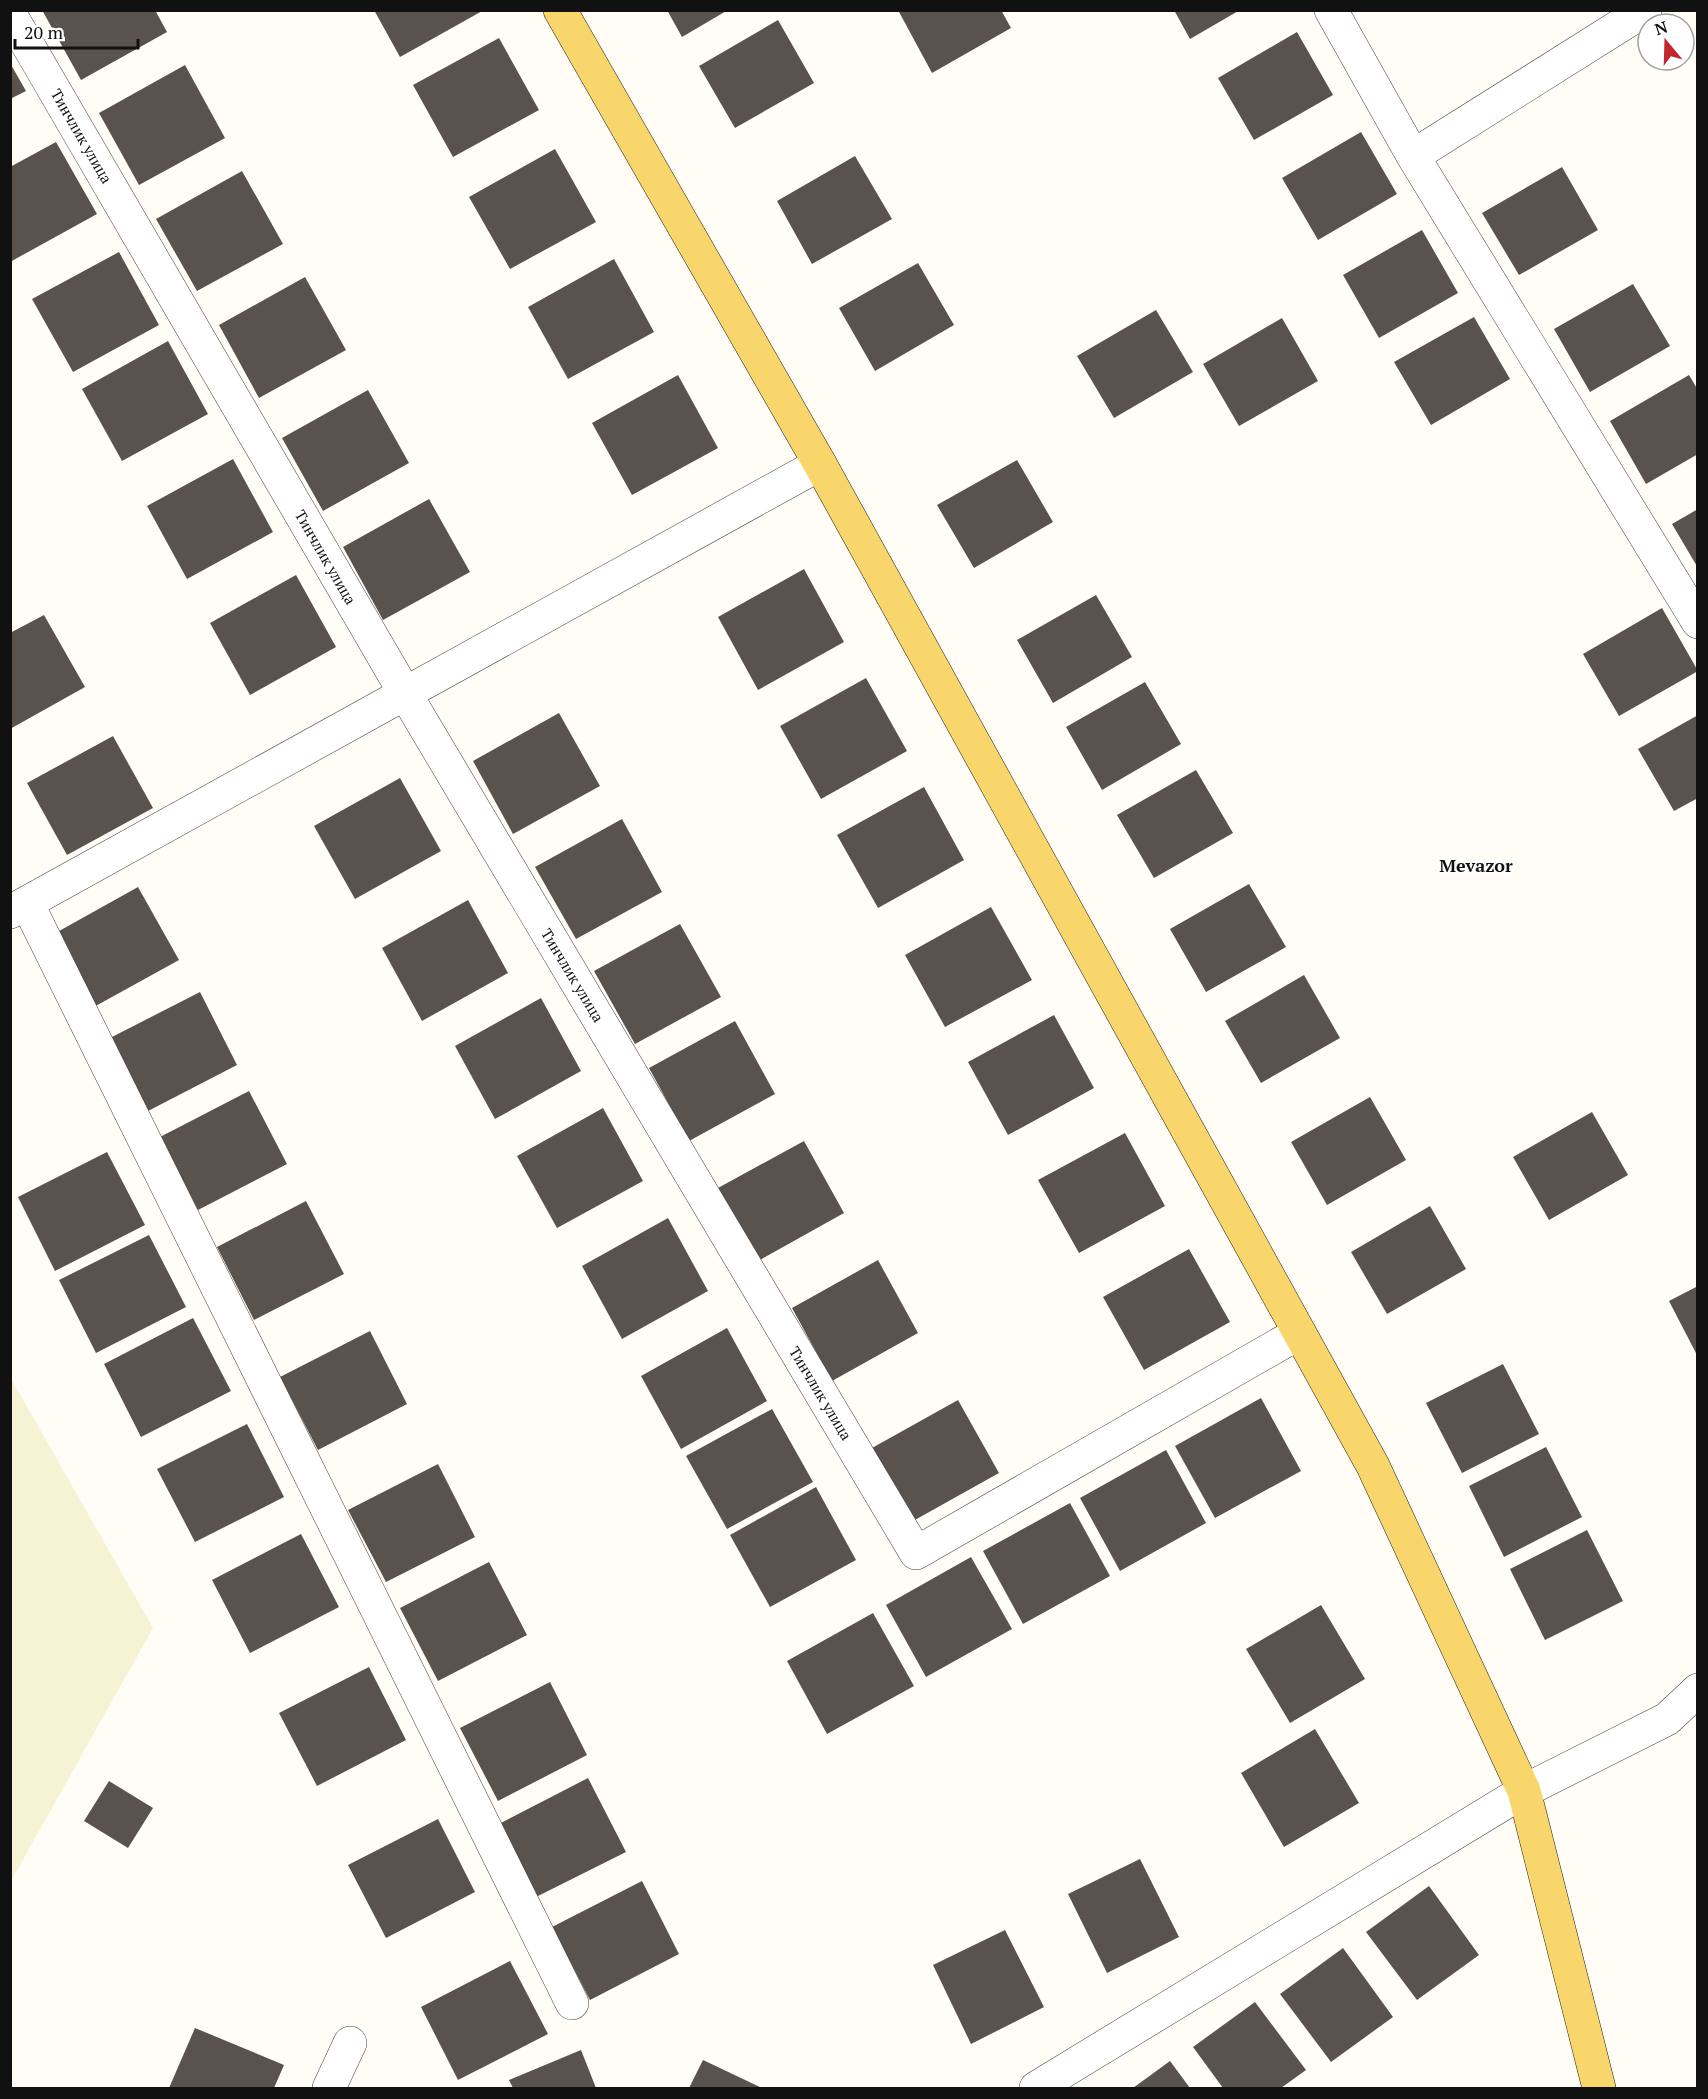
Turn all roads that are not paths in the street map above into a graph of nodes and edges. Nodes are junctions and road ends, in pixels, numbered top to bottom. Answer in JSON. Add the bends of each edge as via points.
{"nodes":[{"id":1,"x":560,"y":10,"type":"edge"},
{"id":2,"x":1331,"y":10,"type":"edge"},
{"id":3,"x":1645,"y":10,"type":"edge"},
{"id":4,"x":10,"y":14,"type":"edge"},
{"id":5,"x":1413,"y":156,"type":"junction"},
{"id":6,"x":820,"y":464,"type":"junction"},
{"id":7,"x":1698,"y":622,"type":"edge"},
{"id":8,"x":406,"y":695,"type":"junction"},
{"id":9,"x":19,"y":908,"type":"edge"},
{"id":10,"x":1299,"y":1333,"type":"junction"},
{"id":11,"x":1698,"y":1690,"type":"edge"},
{"id":12,"x":1524,"y":1791,"type":"junction"},
{"id":13,"x":572,"y":2003,"type":"dead end"},
{"id":14,"x":350,"y":2043,"type":"dead end"},
{"id":15,"x":329,"y":2088,"type":"edge"},
{"id":16,"x":1036,"y":2088,"type":"edge"},
{"id":17,"x":1599,"y":2088,"type":"edge"}],
"edges":[{"from":1,"to":6,"type":"main road"},
{"from":2,"to":5,"type":"street"},
{"from":3,"to":5,"type":"street"},
{"from":4,"to":8,"type":"street","name":"Тинчлик улица"},
{"from":5,"to":7,"type":"street"},
{"from":6,"to":8,"type":"street"},
{"from":6,"to":10,"type":"main road"},
{"from":8,"to":9,"type":"street"},
{"from":8,"to":10,"type":"street","name":"Тинчлик улица","via":[[916,1553]]},
{"from":9,"to":13,"type":"street"},
{"from":10,"to":12,"type":"main road","via":[[1372,1466]]},
{"from":11,"to":12,"type":"street","via":[[1667,1719]]},
{"from":12,"to":16,"type":"street"},
{"from":12,"to":17,"type":"main road"},
{"from":14,"to":15,"type":"street"}]}
